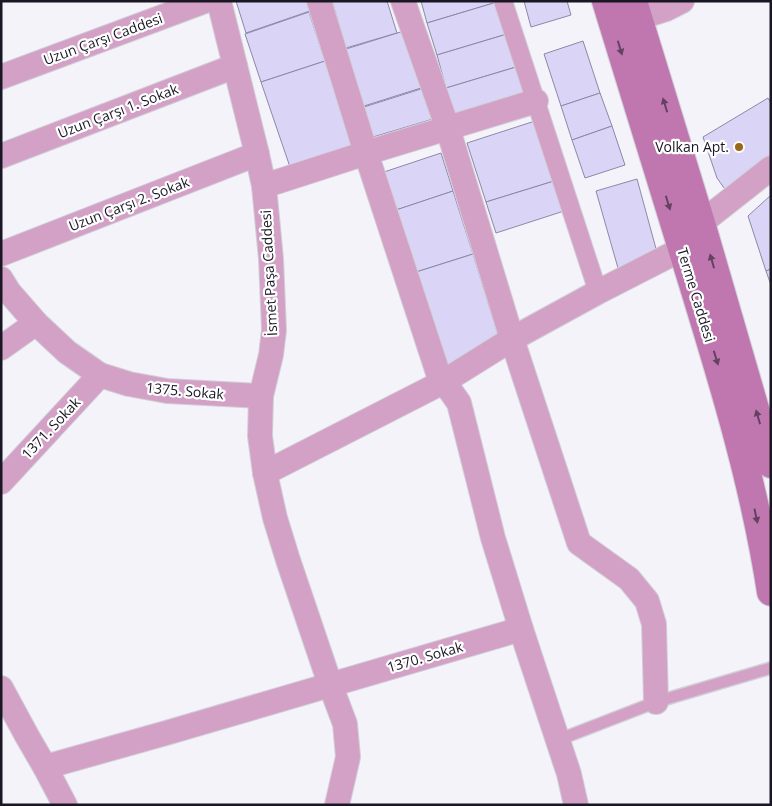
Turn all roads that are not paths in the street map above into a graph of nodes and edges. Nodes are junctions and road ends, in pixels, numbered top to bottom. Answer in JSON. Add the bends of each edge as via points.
{"nodes":[{"id":1,"x":205,"y":1,"type":"edge"},
{"id":2,"x":219,"y":1,"type":"edge"},
{"id":3,"x":319,"y":1,"type":"edge"},
{"id":4,"x":403,"y":1,"type":"edge"},
{"id":5,"x":503,"y":1,"type":"edge"},
{"id":6,"x":606,"y":1,"type":"edge"},
{"id":7,"x":682,"y":1,"type":"edge"},
{"id":8,"x":636,"y":10,"type":"edge"},
{"id":9,"x":235,"y":66,"type":"junction"},
{"id":10,"x":1,"y":77,"type":"edge"},
{"id":11,"x":536,"y":102,"type":"junction"},
{"id":12,"x":448,"y":129,"type":"junction"},
{"id":13,"x":366,"y":153,"type":"junction"},
{"id":14,"x":257,"y":154,"type":"junction"},
{"id":15,"x":1,"y":156,"type":"edge"},
{"id":16,"x":771,"y":168,"type":"edge"},
{"id":17,"x":264,"y":186,"type":"junction"},
{"id":18,"x":701,"y":223,"type":"junction"},
{"id":19,"x":682,"y":249,"type":"junction"},
{"id":20,"x":1,"y":254,"type":"edge"},
{"id":21,"x":1,"y":279,"type":"edge"},
{"id":22,"x":598,"y":292,"type":"junction"},
{"id":23,"x":36,"y":323,"type":"junction"},
{"id":24,"x":512,"y":339,"type":"junction"},
{"id":25,"x":1,"y":348,"type":"edge"},
{"id":26,"x":100,"y":374,"type":"junction"},
{"id":27,"x":443,"y":382,"type":"junction"},
{"id":28,"x":261,"y":396,"type":"junction"},
{"id":29,"x":771,"y":464,"type":"edge"},
{"id":30,"x":265,"y":473,"type":"junction"},
{"id":31,"x":1,"y":482,"type":"edge"},
{"id":32,"x":771,"y":592,"type":"edge"},
{"id":33,"x":520,"y":629,"type":"junction"},
{"id":34,"x":771,"y":668,"type":"edge"},
{"id":35,"x":330,"y":684,"type":"junction"},
{"id":36,"x":1,"y":688,"type":"edge"},
{"id":37,"x":656,"y":702,"type":"junction"},
{"id":38,"x":558,"y":740,"type":"junction"},
{"id":39,"x":45,"y":767,"type":"junction"},
{"id":40,"x":65,"y":805,"type":"edge"},
{"id":41,"x":337,"y":805,"type":"edge"},
{"id":42,"x":576,"y":805,"type":"edge"}],
"edges":[{"from":1,"to":10,"type":"street","name":"Uzun Çarşı Caddesi"},
{"from":2,"to":9,"type":"street","name":"İsmet Paşa Caddesi"},
{"from":3,"to":13,"type":"street"},
{"from":4,"to":12,"type":"street"},
{"from":5,"to":11,"type":"street"},
{"from":6,"to":19,"type":"main road","name":"Terme Caddesi","one_way":true},
{"from":7,"to":8,"type":"street","via":[[666,9]]},
{"from":18,"to":8,"type":"main road","name":"Terme Caddesi","one_way":true},
{"from":9,"to":14,"type":"street","name":"İsmet Paşa Caddesi"},
{"from":9,"to":15,"type":"street","name":"Uzun Çarşı 1. Sokak"},
{"from":11,"to":12,"type":"street"},
{"from":11,"to":22,"type":"street"},
{"from":12,"to":13,"type":"street"},
{"from":12,"to":24,"type":"street"},
{"from":13,"to":17,"type":"street"},
{"from":13,"to":27,"type":"street"},
{"from":14,"to":17,"type":"street","name":"İsmet Paşa Caddesi"},
{"from":14,"to":20,"type":"street","name":"Uzun Çarşı 2. Sokak"},
{"from":16,"to":18,"type":"street"},
{"from":17,"to":28,"type":"street","name":"İsmet Paşa Caddesi","via":[[274,330]]},
{"from":29,"to":18,"type":"main road","name":"Terme Caddesi","one_way":true},
{"from":19,"to":22,"type":"street"},
{"from":19,"to":32,"type":"main road","name":"Terme Caddesi","one_way":true,"via":[[738,436]]},
{"from":21,"to":23,"type":"street","name":"1375. Sokak"},
{"from":22,"to":24,"type":"street"},
{"from":23,"to":25,"type":"street"},
{"from":23,"to":26,"type":"street","name":"1375. Sokak","via":[[67,352]]},
{"from":24,"to":27,"type":"street"},
{"from":24,"to":37,"type":"street","via":[[579,543],[629,579],[648,601],[654,624]]},
{"from":26,"to":28,"type":"street","name":"1375. Sokak","via":[[129,384],[167,391]]},
{"from":26,"to":31,"type":"street","name":"1371. Sokak"},
{"from":27,"to":30,"type":"street"},
{"from":27,"to":33,"type":"street","via":[[458,403]]},
{"from":28,"to":30,"type":"street","name":"İsmet Paşa Caddesi","via":[[260,436]]},
{"from":30,"to":35,"type":"street","name":"İsmet Paşa Caddesi","via":[[285,552]]},
{"from":33,"to":35,"type":"street","name":"1370. Sokak"},
{"from":33,"to":38,"type":"street"},
{"from":34,"to":37,"type":"lane"},
{"from":35,"to":39,"type":"street","name":"1370. Sokak"},
{"from":35,"to":41,"type":"street","name":"İsmet Paşa Caddesi","via":[[345,724],[348,757]]},
{"from":36,"to":39,"type":"street"},
{"from":37,"to":38,"type":"lane"},
{"from":38,"to":42,"type":"street"},
{"from":39,"to":40,"type":"street"}]}
